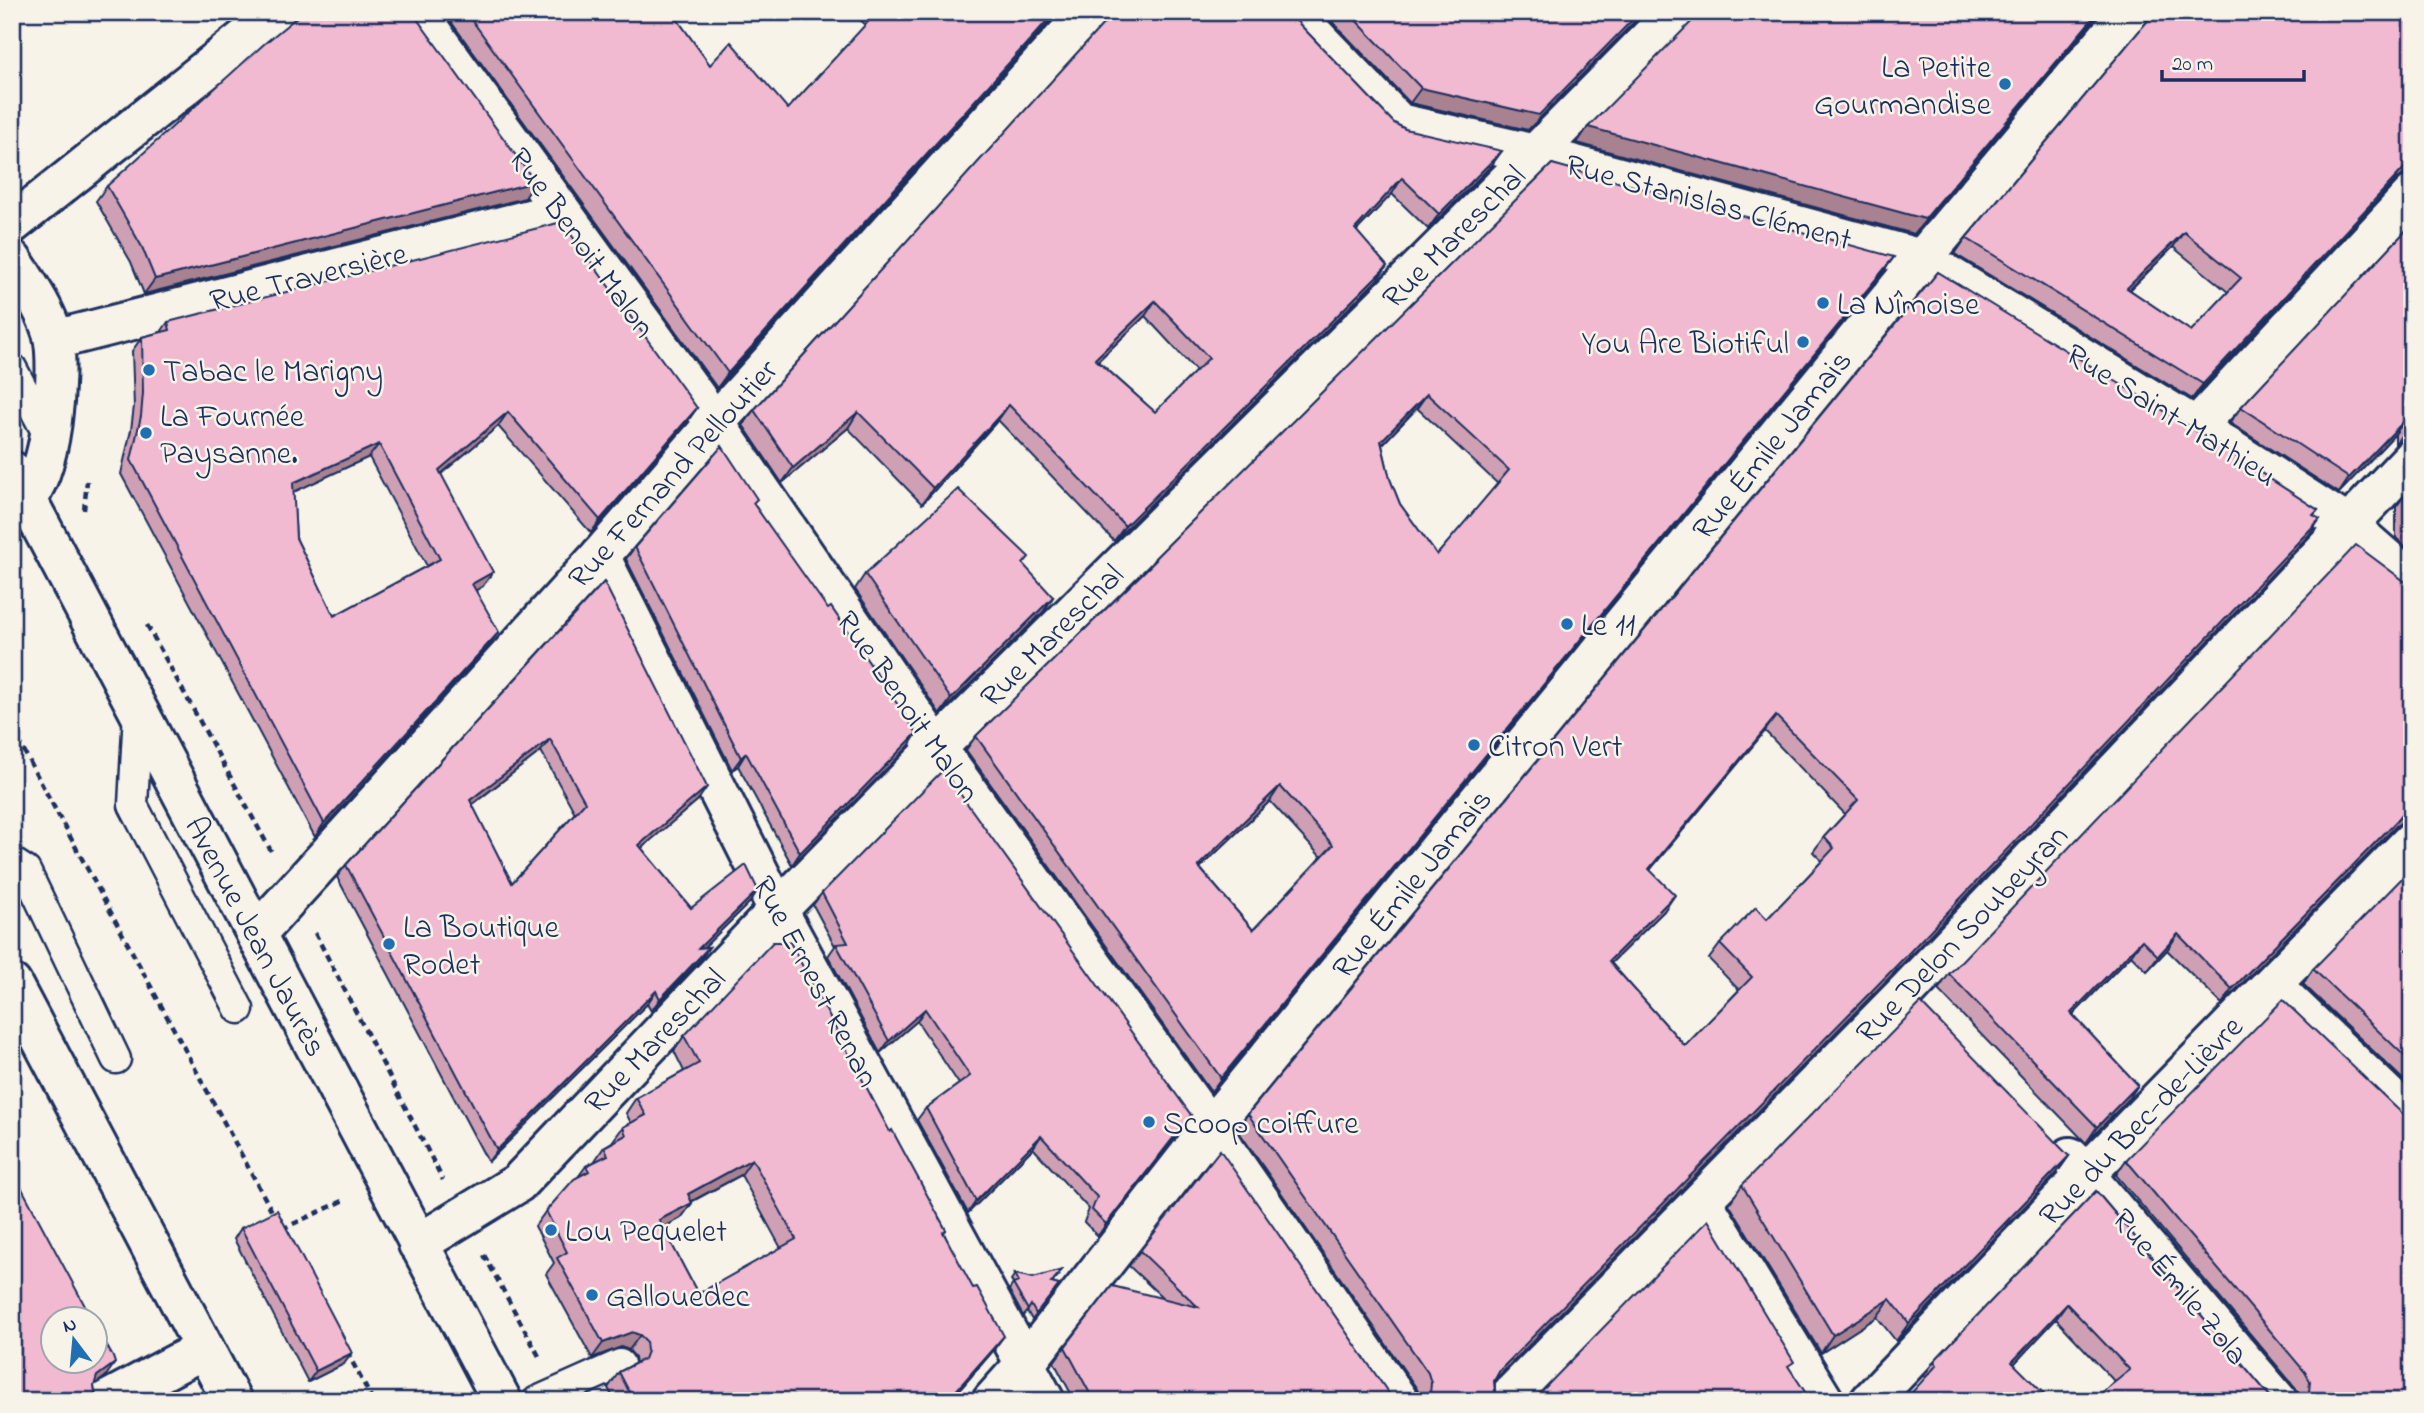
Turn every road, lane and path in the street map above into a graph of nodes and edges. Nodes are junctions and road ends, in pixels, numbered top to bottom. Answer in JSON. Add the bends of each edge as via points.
{"nodes":[{"id":1,"x":278,"y":12,"type":"edge"},
{"id":2,"x":417,"y":12,"type":"edge"},
{"id":3,"x":1088,"y":12,"type":"edge"},
{"id":4,"x":1292,"y":12,"type":"edge"},
{"id":5,"x":1675,"y":12,"type":"edge"},
{"id":6,"x":2129,"y":12,"type":"edge"},
{"id":7,"x":1535,"y":154,"type":"junction"},
{"id":8,"x":2412,"y":195,"type":"edge"},
{"id":9,"x":561,"y":211,"type":"junction"},
{"id":10,"x":12,"y":224,"type":"edge"},
{"id":11,"x":1922,"y":259,"type":"junction"},
{"id":12,"x":12,"y":260,"type":"edge"},
{"id":13,"x":54,"y":340,"type":"junction"},
{"id":14,"x":12,"y":368,"type":"edge"},
{"id":15,"x":715,"y":423,"type":"junction"},
{"id":16,"x":2196,"y":427,"type":"junction"},
{"id":17,"x":49,"y":437,"type":"junction"},
{"id":18,"x":2412,"y":458,"type":"edge"},
{"id":19,"x":88,"y":473,"type":"dead end"},
{"id":20,"x":17,"y":492,"type":"edge"},
{"id":21,"x":88,"y":517,"type":"dead end"},
{"id":22,"x":2348,"y":525,"type":"junction"},
{"id":23,"x":600,"y":556,"type":"junction"},
{"id":24,"x":2412,"y":581,"type":"edge"},
{"id":25,"x":141,"y":614,"type":"dead end"},
{"id":26,"x":138,"y":709,"type":"junction"},
{"id":27,"x":12,"y":729,"type":"edge"},
{"id":28,"x":937,"y":748,"type":"junction"},
{"id":29,"x":2412,"y":841,"type":"edge"},
{"id":30,"x":12,"y":862,"type":"edge"},
{"id":31,"x":294,"y":892,"type":"junction"},
{"id":32,"x":778,"y":910,"type":"junction"},
{"id":33,"x":256,"y":934,"type":"junction"},
{"id":34,"x":12,"y":984,"type":"edge"},
{"id":35,"x":2272,"y":985,"type":"junction"},
{"id":36,"x":1908,"y":990,"type":"junction"},
{"id":37,"x":239,"y":1009,"type":"dead end"},
{"id":38,"x":1936,"y":1019,"type":"edge"},
{"id":39,"x":22,"y":1025,"type":"edge"},
{"id":40,"x":116,"y":1059,"type":"dead end"},
{"id":41,"x":2412,"y":1119,"type":"edge"},
{"id":42,"x":1210,"y":1128,"type":"junction"},
{"id":43,"x":2049,"y":1136,"type":"edge"},
{"id":44,"x":2087,"y":1174,"type":"junction"},
{"id":45,"x":348,"y":1198,"type":"dead end"},
{"id":46,"x":1702,"y":1201,"type":"junction"},
{"id":47,"x":463,"y":1216,"type":"junction"},
{"id":48,"x":275,"y":1217,"type":"edge"},
{"id":49,"x":288,"y":1241,"type":"edge"},
{"id":50,"x":418,"y":1244,"type":"junction"},
{"id":51,"x":204,"y":1349,"type":"junction"},
{"id":52,"x":347,"y":1352,"type":"edge"},
{"id":53,"x":620,"y":1364,"type":"edge"},
{"id":54,"x":1025,"y":1364,"type":"junction"},
{"id":55,"x":547,"y":1395,"type":"edge"},
{"id":56,"x":106,"y":1401,"type":"edge"},
{"id":57,"x":232,"y":1401,"type":"edge"},
{"id":58,"x":373,"y":1401,"type":"edge"},
{"id":59,"x":502,"y":1401,"type":"edge"},
{"id":60,"x":992,"y":1401,"type":"edge"},
{"id":61,"x":1045,"y":1401,"type":"edge"},
{"id":62,"x":1399,"y":1401,"type":"edge"},
{"id":63,"x":1505,"y":1401,"type":"edge"},
{"id":64,"x":1824,"y":1401,"type":"edge"},
{"id":65,"x":1870,"y":1401,"type":"edge"},
{"id":66,"x":2278,"y":1401,"type":"edge"}],
"edges":[{"from":1,"to":10,"type":"street"},
{"from":2,"to":9,"type":"street","name":"Rue Benoit Malon"},
{"from":3,"to":15,"type":"street","name":"Rue Fernand Pelloutier"},
{"from":4,"to":7,"type":"street","name":"Rue Stanislas Clément","via":[[1399,123]]},
{"from":5,"to":7,"type":"street","name":"Rue Mareschal"},
{"from":6,"to":11,"type":"street","name":"Rue Émile Jamais"},
{"from":7,"to":11,"type":"street","name":"Rue Stanislas Clément"},
{"from":7,"to":28,"type":"street","name":"Rue Mareschal"},
{"from":8,"to":16,"type":"street"},
{"from":9,"to":13,"type":"street","name":"Rue Traversière"},
{"from":9,"to":15,"type":"street","name":"Rue Benoit Malon"},
{"from":11,"to":16,"type":"street","name":"Rue Saint-Mathieu"},
{"from":11,"to":42,"type":"street","name":"Rue Émile Jamais"},
{"from":12,"to":13,"type":"street","via":[[35,296]]},
{"from":13,"to":17,"type":"street","via":[[55,400]]},
{"from":14,"to":17,"type":"lane"},
{"from":15,"to":23,"type":"street","name":"Rue Fernand Pelloutier"},
{"from":15,"to":28,"type":"street","name":"Rue Benoit Malon"},
{"from":16,"to":22,"type":"street","name":"Rue Saint-Mathieu"},
{"from":17,"to":20,"type":"street","via":[[46,463]]},
{"from":18,"to":22,"type":"street","name":"Rue Delon Soubeyran"},
{"from":19,"to":21,"type":"path","via":[[84,510]]},
{"from":20,"to":26,"type":"street","name":"Avenue Jean Jaurès"},
{"from":22,"to":24,"type":"street","name":"Rue Saint-Mathieu"},
{"from":22,"to":36,"type":"street","name":"Rue Delon Soubeyran"},
{"from":23,"to":31,"type":"street","name":"Rue Fernand Pelloutier"},
{"from":23,"to":32,"type":"street","name":"Rue Ernest Renan"},
{"from":25,"to":31,"type":"path"},
{"from":26,"to":33,"type":"street","name":"Avenue Jean Jaurès"},
{"from":26,"to":37,"type":"lane","via":[[133,805]]},
{"from":27,"to":48,"type":"path"},
{"from":28,"to":32,"type":"street","name":"Rue Mareschal"},
{"from":28,"to":42,"type":"street","name":"Rue Benoit Malon"},
{"from":29,"to":35,"type":"street","name":"Rue du Bec-de-Lièvre"},
{"from":30,"to":40,"type":"lane","via":[[26,871]]},
{"from":31,"to":33,"type":"street","name":"Rue Fernand Pelloutier"},
{"from":31,"to":47,"type":"path"},
{"from":32,"to":47,"type":"street","name":"Rue Mareschal","via":[[518,1182]]},
{"from":32,"to":54,"type":"street","name":"Rue Ernest Renan"},
{"from":33,"to":50,"type":"street","name":"Avenue Jean Jaurès"},
{"from":34,"to":39,"type":"street"},
{"from":35,"to":41,"type":"street"},
{"from":35,"to":44,"type":"street","name":"Rue du Bec-de-Lièvre"},
{"from":36,"to":38,"type":"street"},
{"from":36,"to":46,"type":"street","name":"Rue Delon Soubeyran"},
{"from":39,"to":51,"type":"street"},
{"from":42,"to":54,"type":"street","name":"Rue Émile Jamais"},
{"from":42,"to":62,"type":"street","name":"Rue Benoit Malon"},
{"from":43,"to":44,"type":"street","name":"Rue Émile Zola"},
{"from":44,"to":65,"type":"street","name":"Rue du Bec-de-Lièvre"},
{"from":44,"to":66,"type":"street","name":"Rue Émile Zola"},
{"from":45,"to":49,"type":"path","via":[[281,1229]]},
{"from":46,"to":63,"type":"street","name":"Rue Delon Soubeyran"},
{"from":46,"to":64,"type":"street"},
{"from":47,"to":50,"type":"street","name":"Rue Mareschal"},
{"from":47,"to":55,"type":"path"},
{"from":50,"to":59,"type":"street","name":"Avenue Jean Jaurès"},
{"from":51,"to":56,"type":"street"},
{"from":51,"to":57,"type":"street"},
{"from":52,"to":58,"type":"path"},
{"from":53,"to":55,"type":"lane"},
{"from":54,"to":60,"type":"street","name":"Rue Émile Jamais"},
{"from":54,"to":61,"type":"street","name":"Rue Ernest Renan"}]}
